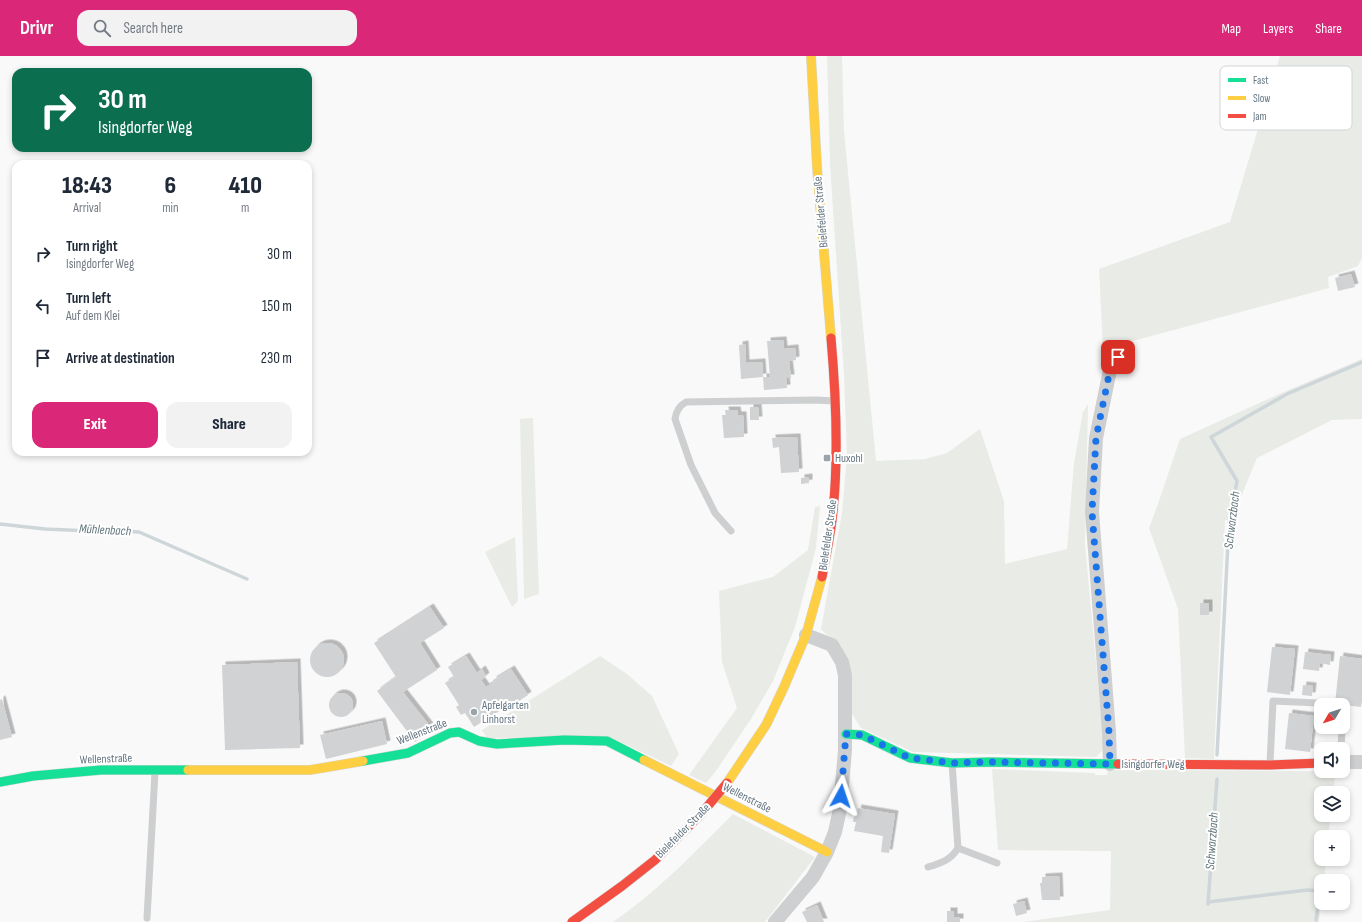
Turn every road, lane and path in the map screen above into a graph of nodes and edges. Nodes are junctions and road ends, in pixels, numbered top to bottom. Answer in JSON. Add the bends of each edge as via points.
{"nodes":[{"id":1,"x":811,"y":56,"type":"edge"},
{"id":2,"x":1118,"y":357,"type":"dead end"},
{"id":3,"x":834,"y":401,"type":"junction"},
{"id":4,"x":731,"y":531,"type":"dead end"},
{"id":5,"x":806,"y":635,"type":"junction"},
{"id":6,"x":1314,"y":703,"type":"edge"},
{"id":7,"x":846,"y":734,"type":"junction"},
{"id":8,"x":1350,"y":762,"type":"edge"},
{"id":9,"x":1362,"y":762,"type":"edge"},
{"id":10,"x":952,"y":763,"type":"junction"},
{"id":11,"x":1314,"y":763,"type":"edge"},
{"id":12,"x":1110,"y":764,"type":"junction"},
{"id":13,"x":1270,"y":765,"type":"junction"},
{"id":14,"x":155,"y":770,"type":"junction"},
{"id":15,"x":0,"y":782,"type":"edge"},
{"id":16,"x":958,"y":848,"type":"junction"},
{"id":17,"x":827,"y":852,"type":"junction"},
{"id":18,"x":997,"y":863,"type":"dead end"},
{"id":19,"x":928,"y":867,"type":"dead end"},
{"id":20,"x":147,"y":918,"type":"dead end"},
{"id":21,"x":572,"y":922,"type":"edge"},
{"id":22,"x":774,"y":922,"type":"edge"}],
"edges":[{"from":1,"to":3,"type":"street","name":"Bielefelder Straße"},
{"from":2,"to":12,"type":"street","via":[[1110,370],[1096,438],[1092,512]]},
{"from":3,"to":4,"type":"lane","via":[[686,402],[680,405],[675,419],[691,465],[715,513]]},
{"from":3,"to":5,"type":"street","name":"Bielefelder Straße","via":[[836,457],[833,512],[822,577]]},
{"from":5,"to":7,"type":"street","via":[[832,645],[842,662],[845,675]]},
{"from":5,"to":21,"type":"street","name":"Bielefelder Straße","bridge":true,"via":[[766,725],[727,783],[702,813],[655,860]]},
{"from":6,"to":13,"type":"lane","via":[[1273,701]]},
{"from":7,"to":10,"type":"street","name":"Isingdorfer Weg","via":[[862,735],[910,758]]},
{"from":7,"to":17,"type":"street","via":[[840,809]]},
{"from":8,"to":9,"type":"street"},
{"from":10,"to":12,"type":"street","name":"Isingdorfer Weg"},
{"from":10,"to":16,"type":"lane"},
{"from":11,"to":13,"type":"street","name":"Isingdorfer Weg"},
{"from":12,"to":13,"type":"street","name":"Isingdorfer Weg"},
{"from":14,"to":15,"type":"street","name":"Wellenstraße","via":[[101,770],[32,776]]},
{"from":14,"to":17,"type":"street","name":"Wellenstraße","via":[[310,770],[408,753],[450,732],[459,732],[479,741],[497,744],[564,740],[607,741]]},
{"from":14,"to":20,"type":"lane"},
{"from":16,"to":18,"type":"lane"},
{"from":16,"to":19,"type":"lane","via":[[953,856]]},
{"from":17,"to":22,"type":"street","via":[[813,877]]}]}
